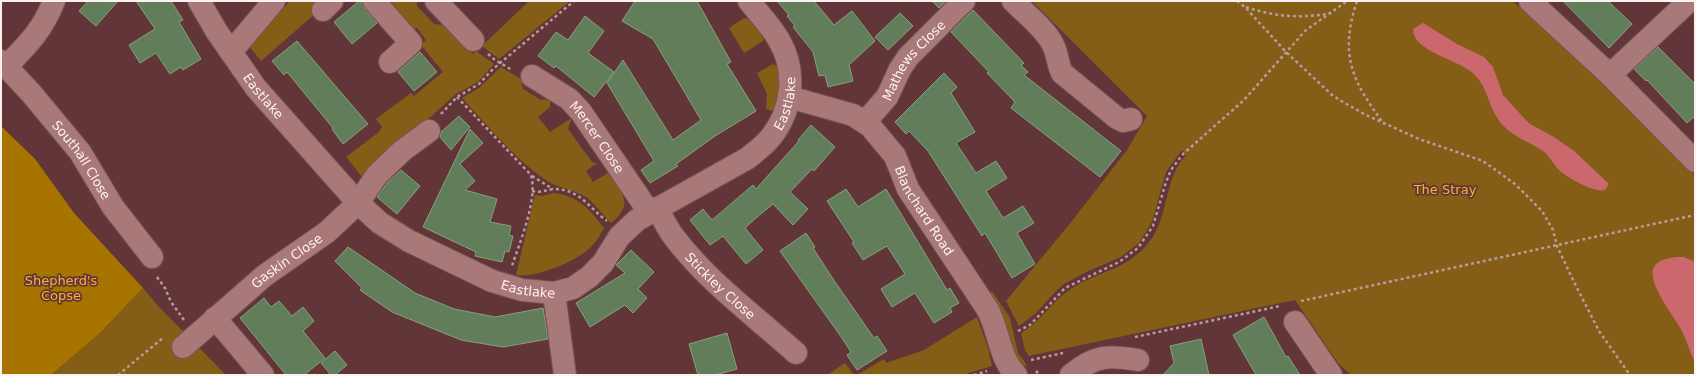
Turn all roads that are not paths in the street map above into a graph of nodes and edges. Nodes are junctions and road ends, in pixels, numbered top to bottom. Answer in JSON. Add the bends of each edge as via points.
{"nodes":[{"id":1,"x":54,"y":1,"type":"edge"},
{"id":2,"x":199,"y":1,"type":"edge"},
{"id":3,"x":274,"y":1,"type":"edge"},
{"id":4,"x":374,"y":1,"type":"edge"},
{"id":5,"x":436,"y":1,"type":"edge"},
{"id":6,"x":748,"y":1,"type":"edge"},
{"id":7,"x":964,"y":1,"type":"edge"},
{"id":8,"x":1013,"y":1,"type":"edge"},
{"id":9,"x":1530,"y":1,"type":"edge"},
{"id":10,"x":1689,"y":1,"type":"edge"},
{"id":11,"x":473,"y":40,"type":"road end"},
{"id":12,"x":231,"y":52,"type":"junction"},
{"id":13,"x":390,"y":62,"type":"dead end"},
{"id":14,"x":4,"y":64,"type":"edge"},
{"id":15,"x":1610,"y":75,"type":"junction"},
{"id":16,"x":532,"y":76,"type":"road end"},
{"id":17,"x":790,"y":97,"type":"junction"},
{"id":18,"x":1131,"y":119,"type":"dead end"},
{"id":19,"x":865,"y":122,"type":"junction"},
{"id":20,"x":434,"y":123,"type":"road end"},
{"id":21,"x":1695,"y":161,"type":"edge"},
{"id":22,"x":358,"y":204,"type":"junction"},
{"id":23,"x":653,"y":210,"type":"junction"},
{"id":24,"x":152,"y":257,"type":"dead end"},
{"id":25,"x":554,"y":293,"type":"junction"},
{"id":26,"x":1292,"y":310,"type":"road end"},
{"id":27,"x":215,"y":318,"type":"junction"},
{"id":28,"x":175,"y":341,"type":"road end"},
{"id":29,"x":796,"y":353,"type":"dead end"},
{"id":30,"x":1138,"y":360,"type":"dead end"},
{"id":31,"x":1021,"y":371,"type":"edge"},
{"id":32,"x":263,"y":375,"type":"edge"},
{"id":33,"x":565,"y":375,"type":"edge"},
{"id":34,"x":1071,"y":375,"type":"edge"},
{"id":35,"x":1331,"y":375,"type":"edge"}],
"edges":[{"from":1,"to":14,"type":"street","name":"Southall Close","via":[[36,36]]},
{"from":2,"to":12,"type":"street","name":"Eastlake"},
{"from":3,"to":12,"type":"street"},
{"from":4,"to":13,"type":"street","via":[[411,43]]},
{"from":5,"to":11,"type":"street"},
{"from":6,"to":17,"type":"street","name":"Eastlake","via":[[784,49],[790,72]]},
{"from":7,"to":19,"type":"street","name":"Mathews Close","via":[[908,57],[887,97]]},
{"from":8,"to":18,"type":"street","via":[[1050,38],[1062,73],[1117,118]]},
{"from":9,"to":15,"type":"street"},
{"from":10,"to":15,"type":"street"},
{"from":12,"to":22,"type":"street","name":"Eastlake","via":[[256,88]]},
{"from":14,"to":24,"type":"street","name":"Southall Close","via":[[80,152],[112,207]]},
{"from":15,"to":21,"type":"street"},
{"from":16,"to":23,"type":"street","name":"Mercer Close","via":[[569,100],[581,112]]},
{"from":17,"to":19,"type":"street","name":"Blanchard Road","via":[[848,113]]},
{"from":17,"to":23,"type":"street","name":"Eastlake","via":[[781,122],[764,145],[748,158]]},
{"from":19,"to":31,"type":"street","name":"Blanchard Road","via":[[895,156],[908,189],[988,310],[997,329],[1004,358]]},
{"from":20,"to":22,"type":"street","name":"Gaskin Close","via":[[377,175]]},
{"from":22,"to":25,"type":"street","name":"Eastlake","via":[[380,224],[409,241],[492,281],[522,290]]},
{"from":22,"to":27,"type":"street","name":"Gaskin Close","via":[[315,242],[264,276]]},
{"from":23,"to":25,"type":"street","name":"Eastlake","via":[[637,220],[623,234],[590,277],[573,288]]},
{"from":23,"to":29,"type":"street","name":"Stickley Close","via":[[685,251]]},
{"from":25,"to":33,"type":"street"},
{"from":26,"to":35,"type":"street"},
{"from":27,"to":28,"type":"street","name":"Gaskin Close"},
{"from":27,"to":32,"type":"street"},
{"from":30,"to":34,"type":"street","via":[[1106,356],[1091,361]]}]}
